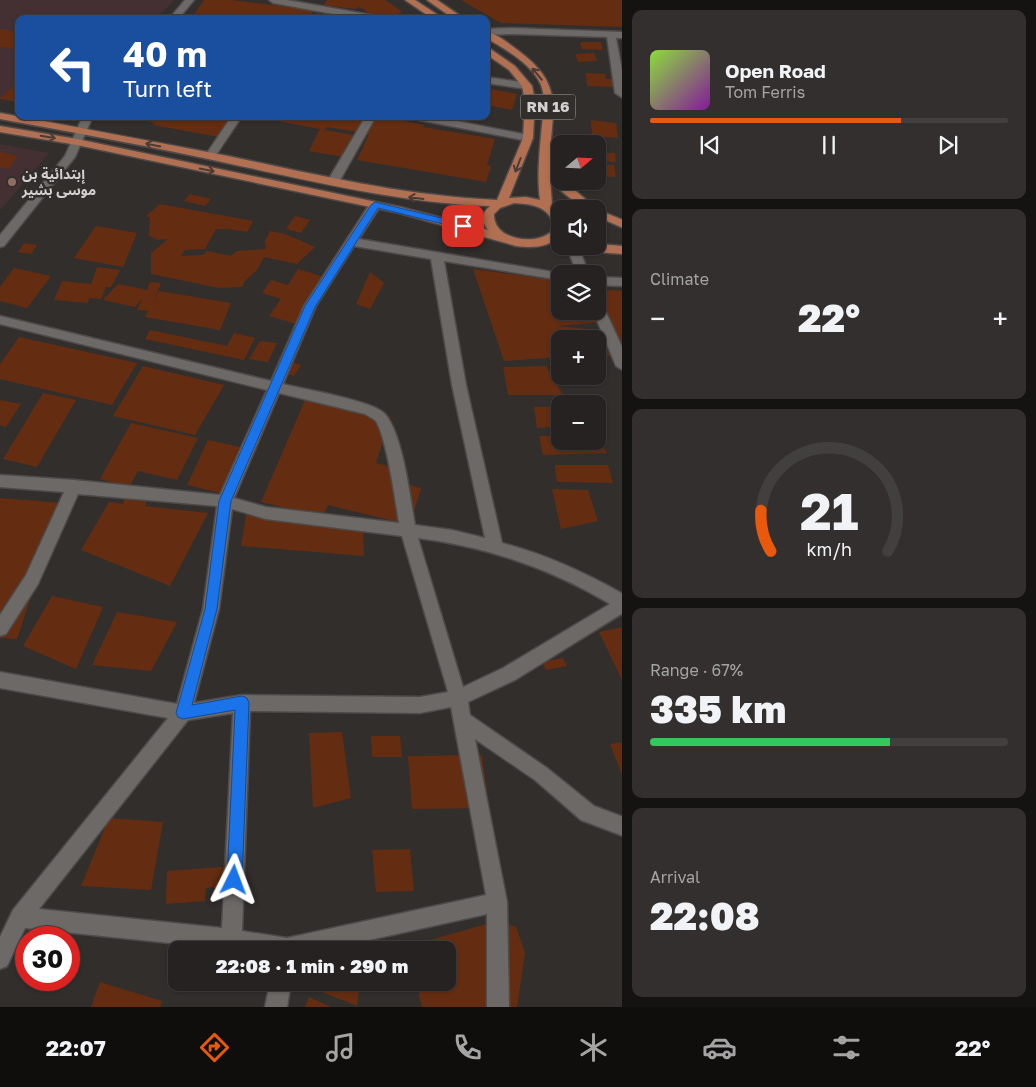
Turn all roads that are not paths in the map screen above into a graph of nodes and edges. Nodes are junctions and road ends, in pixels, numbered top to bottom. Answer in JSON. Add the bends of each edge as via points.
{"nodes":[{"id":1,"x":190,"y":0,"type":"edge"},
{"id":2,"x":273,"y":0,"type":"edge"},
{"id":3,"x":410,"y":0,"type":"edge"},
{"id":4,"x":431,"y":0,"type":"edge"},
{"id":5,"x":314,"y":3,"type":"edge"},
{"id":6,"x":177,"y":15,"type":"edge"},
{"id":7,"x":305,"y":15,"type":"edge"},
{"id":8,"x":361,"y":15,"type":"edge"},
{"id":9,"x":434,"y":15,"type":"edge"},
{"id":10,"x":455,"y":15,"type":"edge"},
{"id":11,"x":490,"y":33,"type":"edge"},
{"id":12,"x":611,"y":34,"type":"junction"},
{"id":13,"x":622,"y":35,"type":"edge"},
{"id":14,"x":490,"y":36,"type":"edge"},
{"id":15,"x":490,"y":53,"type":"edge"},
{"id":16,"x":490,"y":81,"type":"edge"},
{"id":17,"x":528,"y":86,"type":"junction"},
{"id":18,"x":622,"y":95,"type":"edge"},
{"id":19,"x":0,"y":116,"type":"edge"},
{"id":20,"x":15,"y":119,"type":"edge"},
{"id":21,"x":22,"y":120,"type":"edge"},
{"id":22,"x":86,"y":120,"type":"edge"},
{"id":23,"x":233,"y":120,"type":"edge"},
{"id":24,"x":369,"y":120,"type":"edge"},
{"id":25,"x":435,"y":120,"type":"edge"},
{"id":26,"x":0,"y":129,"type":"edge"},
{"id":27,"x":81,"y":131,"type":"junction"},
{"id":28,"x":528,"y":138,"type":"junction"},
{"id":29,"x":77,"y":142,"type":"junction"},
{"id":30,"x":546,"y":154,"type":"junction"},
{"id":31,"x":210,"y":156,"type":"junction"},
{"id":32,"x":333,"y":182,"type":"junction"},
{"id":33,"x":578,"y":200,"type":"edge"},
{"id":34,"x":501,"y":202,"type":"junction"},
{"id":35,"x":375,"y":205,"type":"junction"},
{"id":36,"x":551,"y":205,"type":"edge"},
{"id":37,"x":551,"y":210,"type":"edge"},
{"id":38,"x":606,"y":217,"type":"edge"},
{"id":39,"x":606,"y":223,"type":"edge"},
{"id":40,"x":622,"y":226,"type":"edge"},
{"id":41,"x":501,"y":237,"type":"junction"},
{"id":42,"x":551,"y":238,"type":"edge"},
{"id":43,"x":352,"y":242,"type":"junction"},
{"id":44,"x":540,"y":242,"type":"junction"},
{"id":45,"x":0,"y":243,"type":"edge"},
{"id":46,"x":551,"y":244,"type":"edge"},
{"id":47,"x":606,"y":249,"type":"edge"},
{"id":48,"x":622,"y":250,"type":"edge"},
{"id":49,"x":437,"y":256,"type":"junction"},
{"id":50,"x":551,"y":275,"type":"edge"},
{"id":51,"x":606,"y":281,"type":"edge"},
{"id":52,"x":622,"y":282,"type":"edge"},
{"id":53,"x":0,"y":320,"type":"edge"},
{"id":54,"x":603,"y":320,"type":"edge"},
{"id":55,"x":622,"y":366,"type":"edge"},
{"id":56,"x":275,"y":386,"type":"junction"},
{"id":57,"x":0,"y":481,"type":"edge"},
{"id":58,"x":74,"y":486,"type":"junction"},
{"id":59,"x":225,"y":501,"type":"junction"},
{"id":60,"x":408,"y":530,"type":"junction"},
{"id":61,"x":495,"y":547,"type":"junction"},
{"id":62,"x":622,"y":604,"type":"edge"},
{"id":63,"x":0,"y":629,"type":"edge"},
{"id":64,"x":0,"y":680,"type":"edge"},
{"id":65,"x":458,"y":698,"type":"junction"},
{"id":66,"x":242,"y":703,"type":"junction"},
{"id":67,"x":183,"y":713,"type":"junction"},
{"id":68,"x":462,"y":720,"type":"junction"},
{"id":69,"x":622,"y":827,"type":"edge"},
{"id":70,"x":497,"y":902,"type":"junction"},
{"id":71,"x":20,"y":917,"type":"junction"},
{"id":72,"x":232,"y":939,"type":"junction"},
{"id":73,"x":243,"y":941,"type":"edge"},
{"id":74,"x":323,"y":941,"type":"edge"},
{"id":75,"x":0,"y":959,"type":"edge"},
{"id":76,"x":279,"y":991,"type":"edge"},
{"id":77,"x":276,"y":1007,"type":"edge"},
{"id":78,"x":498,"y":1007,"type":"edge"}],
"edges":[{"from":1,"to":6,"type":"street"},
{"from":2,"to":5,"type":"street"},
{"from":3,"to":9,"type":"main road"},
{"from":4,"to":10,"type":"main road"},
{"from":5,"to":7,"type":"street"},
{"from":5,"to":8,"type":"street"},
{"from":11,"to":12,"type":"street"},
{"from":12,"to":13,"type":"street"},
{"from":12,"to":18,"type":"street"},
{"from":30,"to":14,"type":"main road","number":"RN 16","one_way":true,"via":[[549,102],[544,84],[528,64]]},
{"from":15,"to":17,"type":"main road","number":"RN 16","via":[[512,68]]},
{"from":16,"to":17,"type":"street"},
{"from":17,"to":28,"type":"main road","number":"RN 16"},
{"from":19,"to":20,"type":"main road"},
{"from":21,"to":27,"type":"main road"},
{"from":22,"to":27,"type":"street"},
{"from":23,"to":31,"type":"street"},
{"from":24,"to":32,"type":"street"},
{"from":25,"to":28,"type":"street"},
{"from":26,"to":29,"type":"main road","one_way":true},
{"from":27,"to":29,"type":"street"},
{"from":31,"to":27,"type":"main road","one_way":true},
{"from":28,"to":34,"type":"main road","number":"RN 16","one_way":true},
{"from":29,"to":35,"type":"main road","one_way":true},
{"from":29,"to":45,"type":"street","via":[[59,171]]},
{"from":30,"to":33,"type":"main road","via":[[550,169],[560,184]]},
{"from":30,"to":36,"type":"main road","number":"RN 16","via":[[544,190]]},
{"from":31,"to":32,"type":"main road"},
{"from":34,"to":32,"type":"main road","one_way":true,"via":[[429,199]]},
{"from":34,"to":37,"type":"main road","via":[[525,200]]},
{"from":34,"to":41,"type":"main road","via":[[487,215],[492,231]]},
{"from":35,"to":41,"type":"main road"},
{"from":35,"to":43,"type":"street"},
{"from":38,"to":40,"type":"main road"},
{"from":39,"to":40,"type":"main road"},
{"from":41,"to":44,"type":"main road","via":[[520,243]]},
{"from":42,"to":44,"type":"main road"},
{"from":43,"to":49,"type":"street"},
{"from":43,"to":56,"type":"street","via":[[310,306]]},
{"from":44,"to":46,"type":"main road"},
{"from":47,"to":48,"type":"main road"},
{"from":49,"to":50,"type":"street"},
{"from":49,"to":61,"type":"street","via":[[459,385]]},
{"from":51,"to":52,"type":"street"},
{"from":53,"to":56,"type":"street"},
{"from":54,"to":55,"type":"street"},
{"from":56,"to":59,"type":"street"},
{"from":56,"to":60,"type":"street","via":[[369,410],[380,417],[396,464]]},
{"from":57,"to":58,"type":"street"},
{"from":58,"to":59,"type":"street"},
{"from":58,"to":63,"type":"street","via":[[32,579]]},
{"from":59,"to":60,"type":"street","via":[[266,513]]},
{"from":59,"to":67,"type":"street","via":[[211,609]]},
{"from":60,"to":61,"type":"street","via":[[452,536]]},
{"from":60,"to":65,"type":"street"},
{"from":61,"to":62,"type":"street","via":[[531,557],[596,587]]},
{"from":62,"to":65,"type":"street","via":[[509,674]]},
{"from":64,"to":67,"type":"street"},
{"from":65,"to":66,"type":"street","via":[[420,705]]},
{"from":65,"to":68,"type":"street"},
{"from":66,"to":67,"type":"street"},
{"from":66,"to":72,"type":"street"},
{"from":67,"to":71,"type":"street"},
{"from":68,"to":69,"type":"street","via":[[540,774],[588,813]]},
{"from":68,"to":70,"type":"street"},
{"from":70,"to":74,"type":"street"},
{"from":70,"to":78,"type":"street"},
{"from":71,"to":72,"type":"street"},
{"from":71,"to":75,"type":"street"},
{"from":72,"to":73,"type":"street"},
{"from":76,"to":77,"type":"street"}]}
